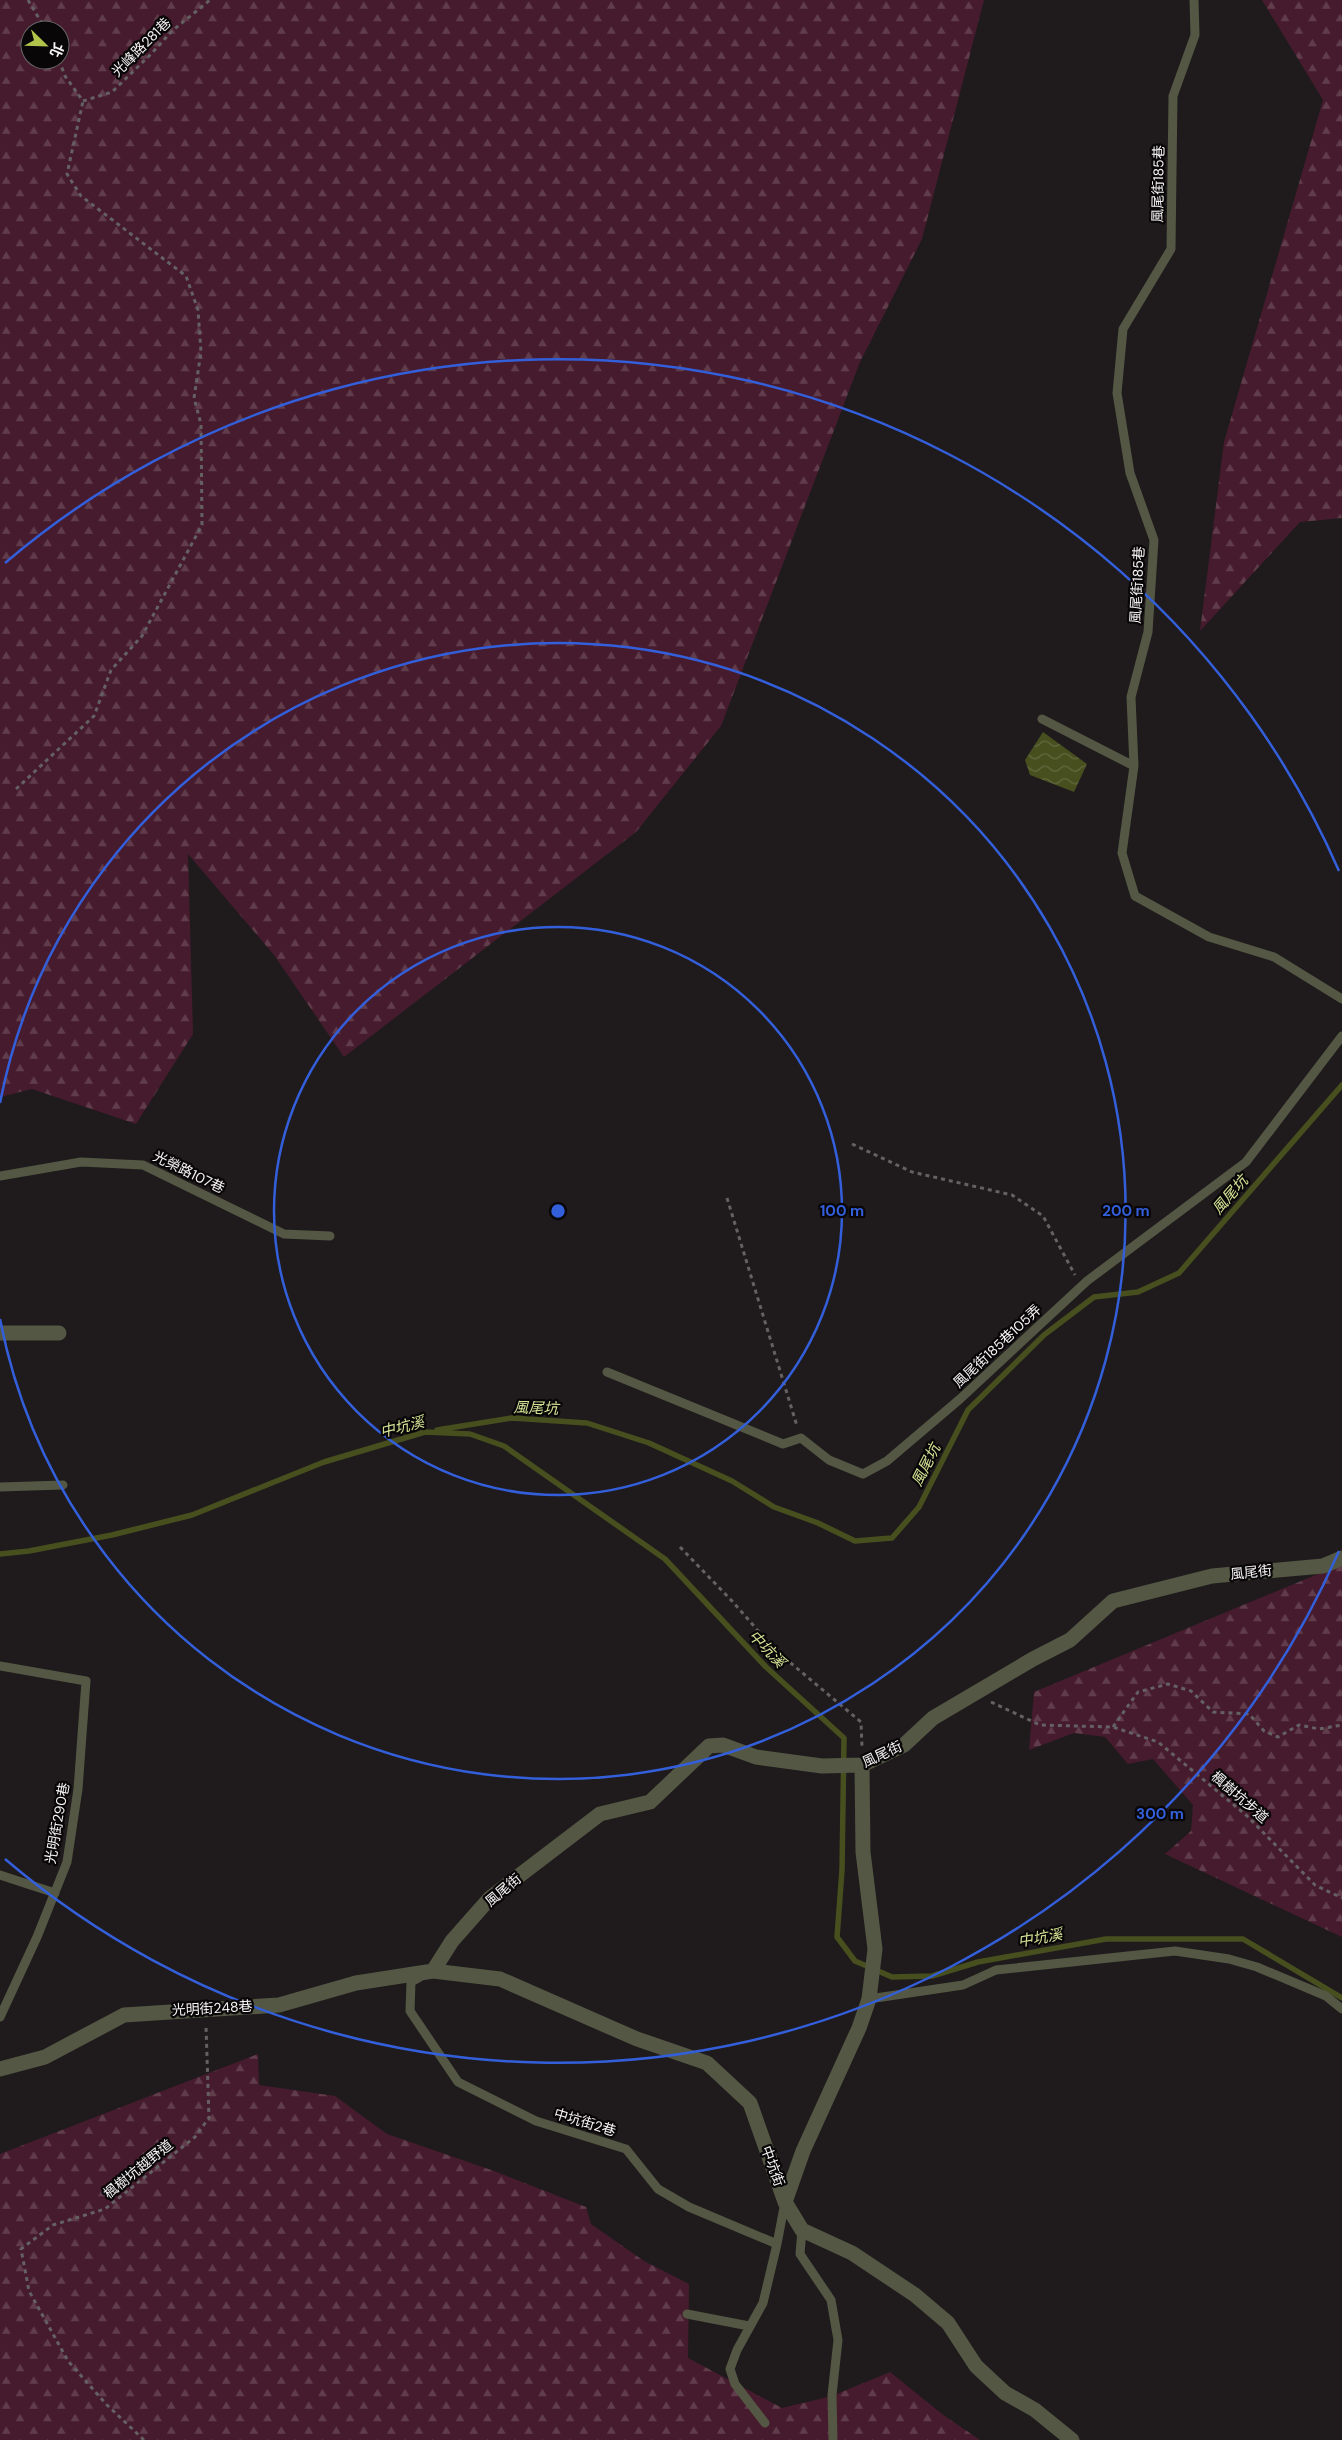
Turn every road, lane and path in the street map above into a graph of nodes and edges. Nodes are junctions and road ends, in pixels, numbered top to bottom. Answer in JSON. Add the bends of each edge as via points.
{"nodes":[{"id":1,"x":28,"y":0,"type":"edge"},
{"id":2,"x":210,"y":0,"type":"edge"},
{"id":3,"x":1194,"y":0,"type":"edge"},
{"id":4,"x":40,"y":20,"type":"edge"},
{"id":5,"x":63,"y":70,"type":"edge"},
{"id":6,"x":83,"y":101,"type":"junction"},
{"id":7,"x":1042,"y":719,"type":"dead end"},
{"id":8,"x":1134,"y":766,"type":"junction"},
{"id":9,"x":16,"y":789,"type":"dead end"},
{"id":10,"x":1342,"y":1000,"type":"edge"},
{"id":11,"x":1342,"y":1036,"type":"edge"},
{"id":12,"x":852,"y":1144,"type":"dead end"},
{"id":13,"x":0,"y":1176,"type":"edge"},
{"id":14,"x":727,"y":1198,"type":"dead end"},
{"id":15,"x":330,"y":1236,"type":"dead end"},
{"id":16,"x":1081,"y":1286,"type":"junction"},
{"id":17,"x":0,"y":1333,"type":"edge"},
{"id":18,"x":59,"y":1333,"type":"dead end"},
{"id":19,"x":608,"y":1372,"type":"dead end"},
{"id":20,"x":801,"y":1438,"type":"junction"},
{"id":21,"x":63,"y":1485,"type":"dead end"},
{"id":22,"x":0,"y":1487,"type":"edge"},
{"id":23,"x":680,"y":1547,"type":"dead end"},
{"id":24,"x":1342,"y":1558,"type":"edge"},
{"id":25,"x":0,"y":1666,"type":"edge"},
{"id":26,"x":975,"y":1694,"type":"junction"},
{"id":27,"x":1342,"y":1725,"type":"edge"},
{"id":28,"x":1113,"y":1727,"type":"junction"},
{"id":29,"x":862,"y":1765,"type":"junction"},
{"id":30,"x":0,"y":1875,"type":"edge"},
{"id":31,"x":55,"y":1893,"type":"junction"},
{"id":32,"x":1342,"y":1898,"type":"edge"},
{"id":33,"x":433,"y":1971,"type":"junction"},
{"id":34,"x":869,"y":1999,"type":"junction"},
{"id":35,"x":206,"y":2008,"type":"junction"},
{"id":36,"x":1342,"y":2009,"type":"edge"},
{"id":37,"x":0,"y":2017,"type":"edge"},
{"id":38,"x":0,"y":2068,"type":"edge"},
{"id":39,"x":786,"y":2202,"type":"junction"},
{"id":40,"x":802,"y":2230,"type":"junction"},
{"id":41,"x":777,"y":2244,"type":"junction"},
{"id":42,"x":687,"y":2314,"type":"dead end"},
{"id":43,"x":749,"y":2326,"type":"junction"},
{"id":44,"x":764,"y":2423,"type":"dead end"},
{"id":45,"x":144,"y":2440,"type":"edge"},
{"id":46,"x":833,"y":2440,"type":"edge"},
{"id":47,"x":1072,"y":2440,"type":"edge"}],
"edges":[{"from":1,"to":4,"type":"path"},
{"from":2,"to":6,"type":"path","name":"光峰路281巷","via":[[172,31],[112,92]]},
{"from":3,"to":8,"type":"lane","name":"風尾街185巷","via":[[1195,35],[1173,96],[1171,250],[1123,329],[1117,393],[1130,473],[1154,540],[1148,632],[1131,697]]},
{"from":5,"to":6,"type":"path"},
{"from":6,"to":9,"type":"path","via":[[67,174],[81,196],[186,276],[198,310],[201,352],[194,398],[201,424],[202,526],[142,636],[111,670],[94,716]]},
{"from":7,"to":8,"type":"lane"},
{"from":8,"to":10,"type":"lane","name":"風尾街185巷","via":[[1122,853],[1135,896],[1209,937],[1274,957]]},
{"from":11,"to":16,"type":"lane","name":"風尾街185巷105弄","via":[[1246,1162]]},
{"from":12,"to":16,"type":"path","via":[[912,1172],[1012,1195],[1043,1216]]},
{"from":13,"to":15,"type":"lane","name":"光榮路107巷","via":[[81,1162],[143,1164],[284,1234]]},
{"from":14,"to":20,"type":"path"},
{"from":16,"to":20,"type":"lane","name":"風尾街185巷105弄","via":[[960,1399],[887,1461],[864,1474],[829,1460]]},
{"from":17,"to":18,"type":"street"},
{"from":19,"to":20,"type":"lane","via":[[783,1444]]},
{"from":21,"to":22,"type":"lane"},
{"from":23,"to":29,"type":"path","via":[[774,1649],[861,1722]]},
{"from":24,"to":26,"type":"street","name":"風尾街","via":[[1323,1566],[1212,1576],[1113,1601],[1070,1640]]},
{"from":25,"to":31,"type":"lane","name":"光明街290巷","via":[[86,1681],[78,1789],[67,1862]]},
{"from":26,"to":28,"type":"path","name":"楓樹坑步道","via":[[1040,1725]]},
{"from":26,"to":29,"type":"street","name":"風尾街","via":[[933,1718],[904,1745]]},
{"from":27,"to":28,"type":"path","via":[[1319,1729],[1299,1726],[1278,1737],[1264,1731],[1249,1714],[1213,1712],[1191,1691],[1168,1684],[1138,1692]]},
{"from":28,"to":32,"type":"path","name":"楓樹坑步道","via":[[1158,1742],[1246,1815],[1315,1885]]},
{"from":29,"to":33,"type":"street","name":"風尾街","via":[[822,1766],[756,1757],[723,1745],[709,1746],[650,1802],[600,1814],[490,1898],[452,1941]]},
{"from":29,"to":34,"type":"street","via":[[863,1852],[875,1949]]},
{"from":30,"to":31,"type":"lane"},
{"from":31,"to":37,"type":"lane","name":"光明街290巷"},
{"from":33,"to":35,"type":"street","name":"光明街248巷","via":[[356,1983],[279,2005]]},
{"from":33,"to":39,"type":"street","name":"中坑街","via":[[500,1979],[637,2039],[708,2063],[750,2103]]},
{"from":33,"to":41,"type":"lane","name":"中坑街2巷","via":[[412,1982],[410,2011],[458,2082],[536,2121],[626,2149],[658,2189],[690,2207]]},
{"from":34,"to":36,"type":"lane","via":[[963,1985],[996,1970],[1175,1951],[1257,1967],[1326,1996]]},
{"from":34,"to":39,"type":"street","via":[[803,2151]]},
{"from":35,"to":38,"type":"street","name":"光明街248巷","via":[[124,2015],[45,2057]]},
{"from":35,"to":45,"type":"path","name":"楓樹坑越野道","via":[[209,2118],[195,2137],[105,2209],[53,2225],[21,2249],[29,2291],[68,2362]]},
{"from":39,"to":40,"type":"street","name":"中坑街"},
{"from":39,"to":41,"type":"lane"},
{"from":40,"to":46,"type":"lane","via":[[800,2254],[831,2300],[838,2340],[832,2395]]},
{"from":40,"to":47,"type":"street","via":[[852,2254],[915,2295],[948,2323],[976,2366],[1005,2394],[1035,2410]]},
{"from":41,"to":43,"type":"lane","via":[[763,2303]]},
{"from":42,"to":43,"type":"lane"},
{"from":43,"to":44,"type":"lane","via":[[730,2369],[735,2384]]}]}
